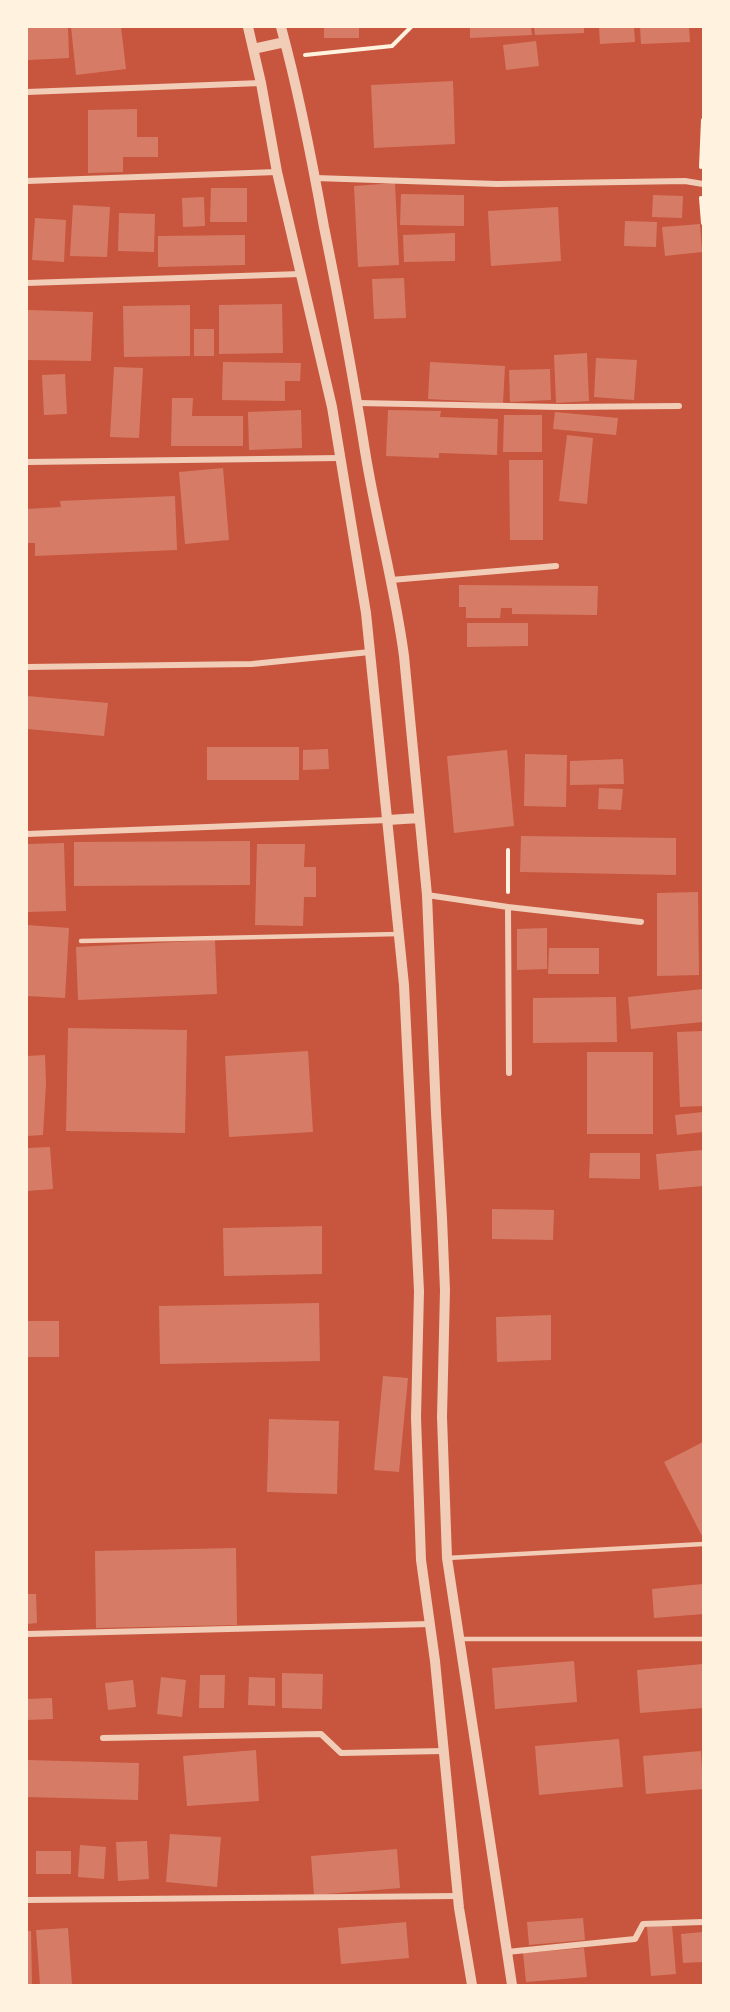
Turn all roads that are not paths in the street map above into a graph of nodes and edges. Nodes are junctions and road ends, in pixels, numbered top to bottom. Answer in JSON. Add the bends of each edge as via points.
{"nodes":[{"id":1,"x":248,"y":27,"type":"edge"},
{"id":2,"x":281,"y":27,"type":"edge"},
{"id":3,"x":285,"y":42,"type":"junction"},
{"id":4,"x":253,"y":49,"type":"junction"},
{"id":5,"x":261,"y":83,"type":"junction"},
{"id":6,"x":27,"y":92,"type":"edge"},
{"id":7,"x":277,"y":172,"type":"junction"},
{"id":8,"x":315,"y":178,"type":"junction"},
{"id":9,"x":27,"y":181,"type":"edge"},
{"id":10,"x":701,"y":183,"type":"edge"},
{"id":11,"x":301,"y":274,"type":"junction"},
{"id":12,"x":27,"y":283,"type":"edge"},
{"id":13,"x":358,"y":403,"type":"junction"},
{"id":14,"x":679,"y":406,"type":"dead end"},
{"id":15,"x":340,"y":458,"type":"junction"},
{"id":16,"x":27,"y":462,"type":"edge"},
{"id":17,"x":556,"y":566,"type":"dead end"},
{"id":18,"x":391,"y":580,"type":"junction"},
{"id":19,"x":370,"y":652,"type":"junction"},
{"id":20,"x":27,"y":667,"type":"edge"},
{"id":21,"x":419,"y":818,"type":"junction"},
{"id":22,"x":388,"y":820,"type":"junction"},
{"id":23,"x":27,"y":834,"type":"edge"},
{"id":24,"x":427,"y":896,"type":"junction"},
{"id":25,"x":508,"y":907,"type":"junction"},
{"id":26,"x":640,"y":922,"type":"dead end"},
{"id":27,"x":399,"y":934,"type":"junction"},
{"id":28,"x":81,"y":941,"type":"dead end"},
{"id":29,"x":509,"y":1073,"type":"dead end"},
{"id":30,"x":703,"y":1544,"type":"edge"},
{"id":31,"x":447,"y":1558,"type":"junction"},
{"id":32,"x":430,"y":1624,"type":"junction"},
{"id":33,"x":27,"y":1634,"type":"edge"},
{"id":34,"x":703,"y":1639,"type":"edge"},
{"id":35,"x":458,"y":1640,"type":"junction"},
{"id":36,"x":103,"y":1738,"type":"dead end"},
{"id":37,"x":443,"y":1751,"type":"junction"},
{"id":38,"x":458,"y":1896,"type":"junction"},
{"id":39,"x":27,"y":1900,"type":"edge"},
{"id":40,"x":703,"y":1922,"type":"edge"},
{"id":41,"x":507,"y":1952,"type":"junction"},
{"id":42,"x":472,"y":1985,"type":"edge"},
{"id":43,"x":512,"y":1985,"type":"edge"}],
"edges":[{"from":1,"to":4,"type":"street"},
{"from":2,"to":3,"type":"street"},
{"from":3,"to":4,"type":"street"},
{"from":3,"to":8,"type":"street"},
{"from":4,"to":5,"type":"street"},
{"from":5,"to":6,"type":"street"},
{"from":5,"to":7,"type":"street"},
{"from":7,"to":9,"type":"street"},
{"from":7,"to":11,"type":"street"},
{"from":8,"to":10,"type":"street","via":[[497,184]]},
{"from":8,"to":13,"type":"street"},
{"from":11,"to":12,"type":"street"},
{"from":11,"to":15,"type":"street"},
{"from":13,"to":14,"type":"street"},
{"from":13,"to":18,"type":"street"},
{"from":15,"to":16,"type":"street"},
{"from":15,"to":19,"type":"street"},
{"from":17,"to":18,"type":"street"},
{"from":18,"to":21,"type":"street","via":[[404,656]]},
{"from":19,"to":20,"type":"street","via":[[252,664]]},
{"from":19,"to":22,"type":"street"},
{"from":21,"to":22,"type":"street"},
{"from":21,"to":24,"type":"street"},
{"from":22,"to":23,"type":"street"},
{"from":22,"to":27,"type":"street"},
{"from":24,"to":25,"type":"street"},
{"from":24,"to":31,"type":"street","via":[[445,1290],[442,1417]]},
{"from":25,"to":26,"type":"street"},
{"from":25,"to":29,"type":"street"},
{"from":27,"to":28,"type":"lane"},
{"from":27,"to":32,"type":"street","via":[[418,1250],[416,1417],[421,1560]]},
{"from":30,"to":31,"type":"lane"},
{"from":31,"to":35,"type":"street"},
{"from":32,"to":33,"type":"street"},
{"from":32,"to":37,"type":"street"},
{"from":34,"to":35,"type":"lane"},
{"from":35,"to":41,"type":"street"},
{"from":36,"to":37,"type":"street","via":[[321,1734],[341,1753]]},
{"from":37,"to":38,"type":"street"},
{"from":38,"to":39,"type":"street"},
{"from":38,"to":42,"type":"street"},
{"from":40,"to":41,"type":"street","via":[[643,1924],[635,1939]]},
{"from":41,"to":43,"type":"street"}]}
